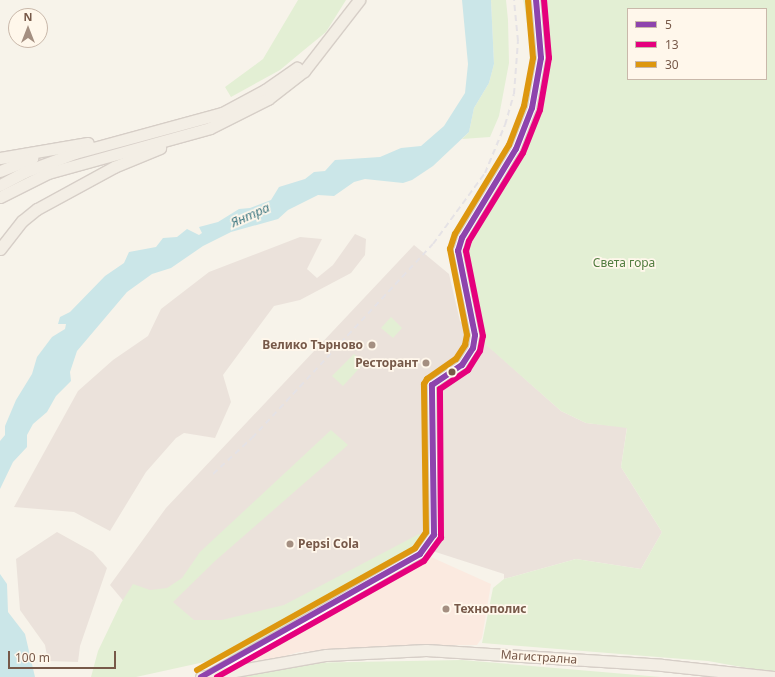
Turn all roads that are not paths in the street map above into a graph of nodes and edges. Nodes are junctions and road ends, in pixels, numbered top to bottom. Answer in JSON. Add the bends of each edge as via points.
{"nodes":[{"id":1,"x":359,"y":0,"type":"edge"},
{"id":2,"x":536,"y":0,"type":"edge"},
{"id":3,"x":332,"y":37,"type":"junction"},
{"id":4,"x":210,"y":128,"type":"junction"},
{"id":5,"x":140,"y":136,"type":"junction"},
{"id":6,"x":75,"y":145,"type":"junction"},
{"id":7,"x":0,"y":158,"type":"edge"},
{"id":8,"x":0,"y":171,"type":"edge"},
{"id":9,"x":0,"y":185,"type":"edge"},
{"id":10,"x":0,"y":197,"type":"edge"},
{"id":11,"x":0,"y":249,"type":"edge"},
{"id":12,"x":302,"y":658,"type":"junction"},
{"id":13,"x":204,"y":676,"type":"edge"},
{"id":14,"x":750,"y":677,"type":"edge"},
{"id":15,"x":775,"y":677,"type":"edge"}],
"edges":[{"from":1,"to":3,"type":"main road"},
{"from":2,"to":13,"type":"street","via":[[541,58],[532,108],[516,150],[462,238],[458,251],[475,335],[474,348],[462,365],[432,385],[434,535],[420,554]]},
{"from":3,"to":4,"type":"main road","via":[[304,71],[268,99]]},
{"from":3,"to":5,"type":"main road","via":[[296,69],[265,90],[222,113]]},
{"from":4,"to":10,"type":"main road","via":[[48,173]]},
{"from":4,"to":11,"type":"main road","via":[[114,167],[64,192],[22,220]]},
{"from":5,"to":6,"type":"main road"},
{"from":5,"to":9,"type":"main road","via":[[44,164]]},
{"from":6,"to":7,"type":"main road"},
{"from":6,"to":8,"type":"main road","via":[[34,157]]},
{"from":12,"to":13,"type":"main road","name":"Магистрална"},
{"from":12,"to":14,"type":"main road","name":"Магистрална","via":[[426,655]]},
{"from":12,"to":15,"type":"main road","name":"Магистрална","via":[[360,652],[426,650],[662,665]]}]}
